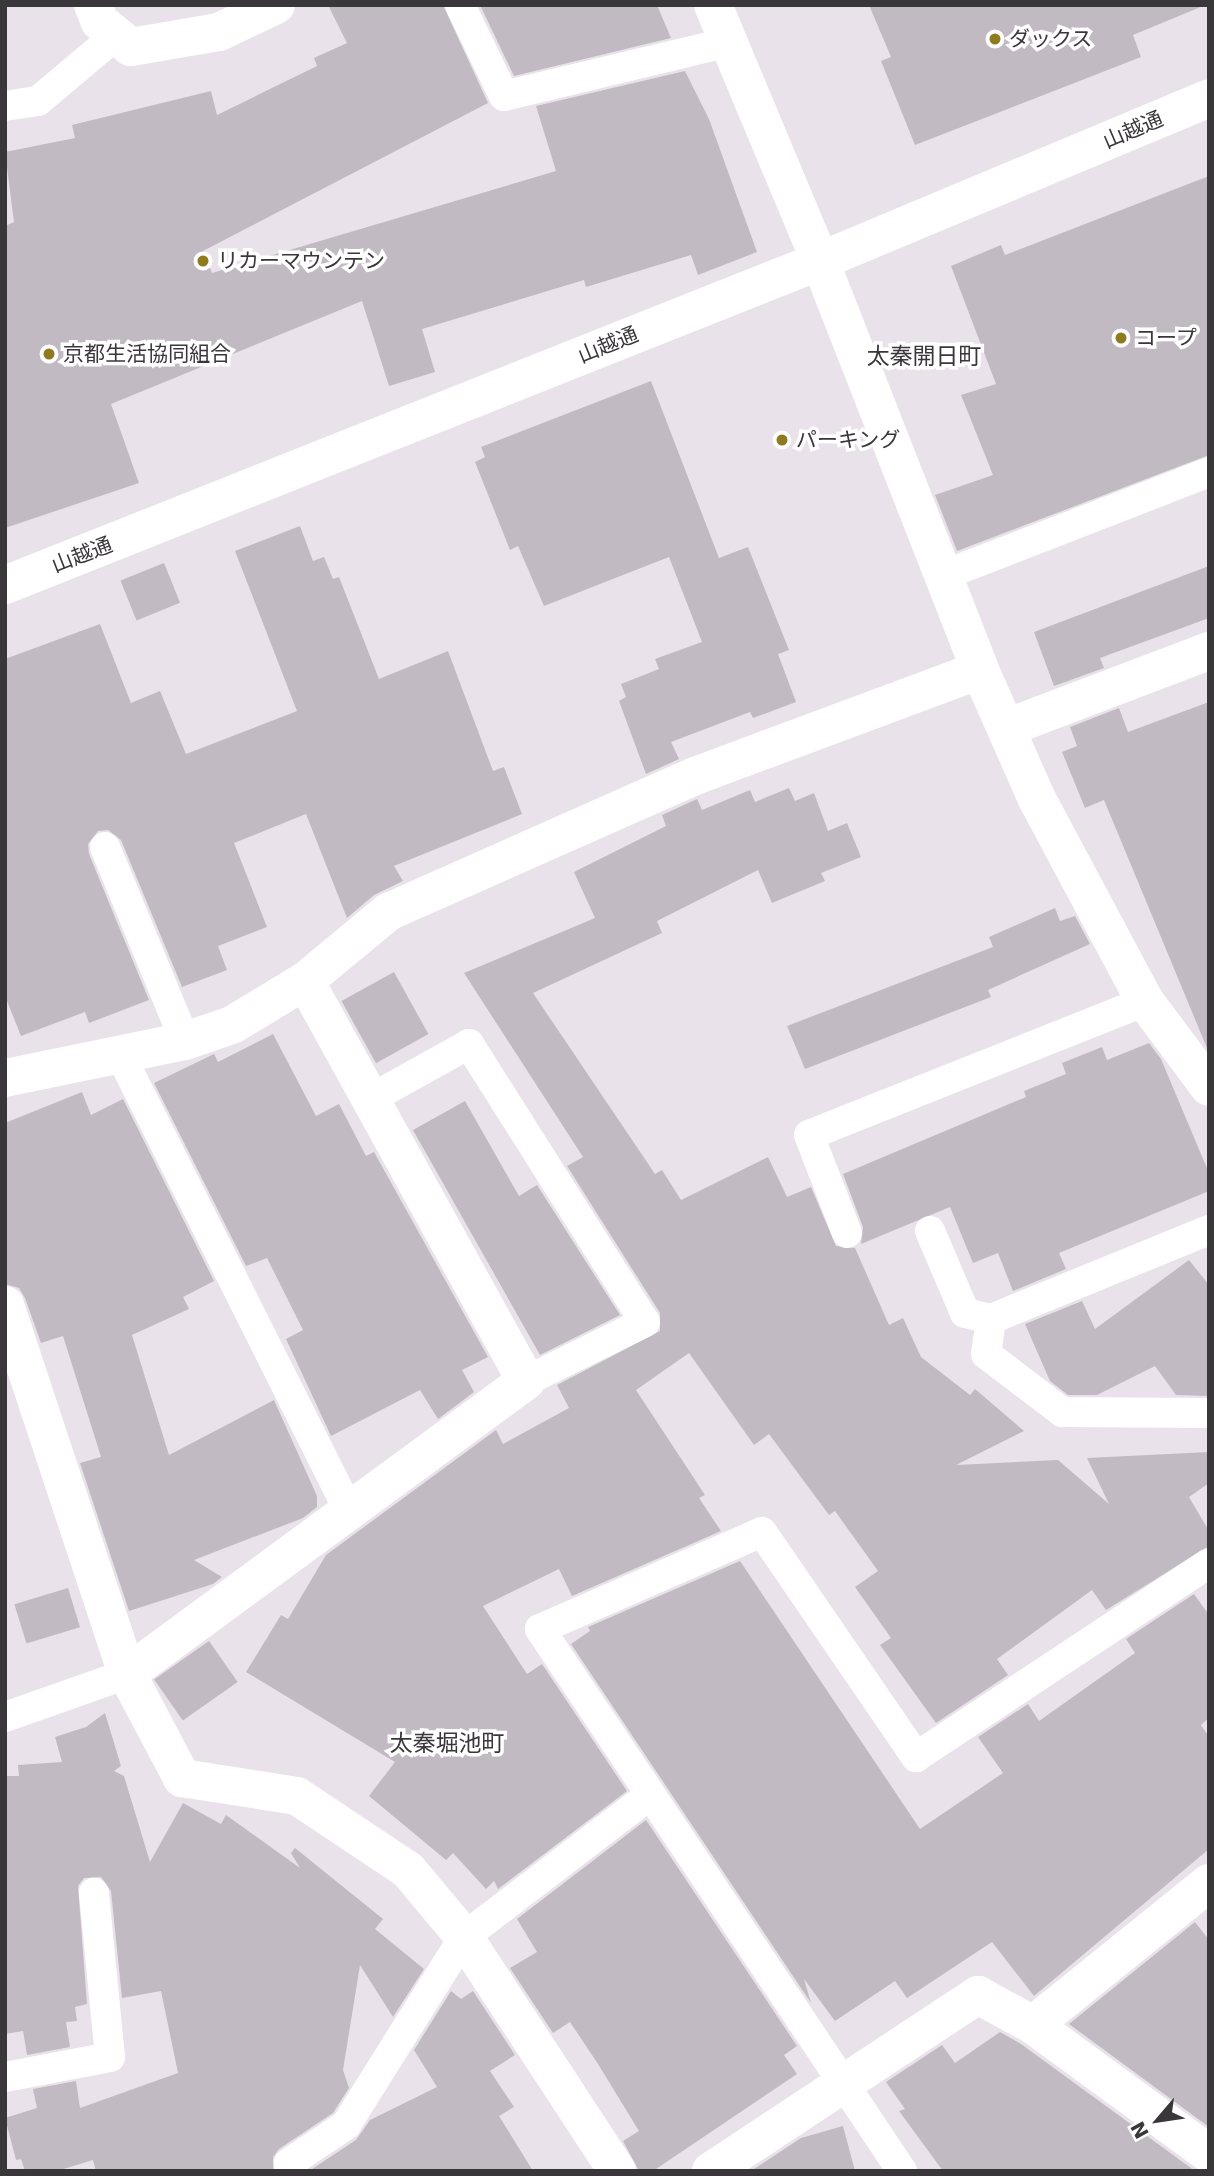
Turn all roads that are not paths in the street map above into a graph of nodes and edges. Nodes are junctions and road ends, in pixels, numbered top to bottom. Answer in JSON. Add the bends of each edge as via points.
{"nodes":[{"id":1,"x":93,"y":5,"type":"edge"},
{"id":2,"x":276,"y":5,"type":"edge"},
{"id":3,"x":460,"y":5,"type":"edge"},
{"id":4,"x":713,"y":5,"type":"edge"},
{"id":5,"x":114,"y":37,"type":"junction"},
{"id":6,"x":729,"y":42,"type":"junction"},
{"id":7,"x":1209,"y":98,"type":"edge"},
{"id":8,"x":5,"y":106,"type":"edge"},
{"id":9,"x":820,"y":261,"type":"junction"},
{"id":10,"x":1209,"y":472,"type":"edge"},
{"id":11,"x":944,"y":575,"type":"junction"},
{"id":12,"x":5,"y":585,"type":"edge"},
{"id":13,"x":1209,"y":651,"type":"edge"},
{"id":14,"x":981,"y":670,"type":"junction"},
{"id":15,"x":1006,"y":728,"type":"junction"},
{"id":16,"x":105,"y":847,"type":"dead end"},
{"id":17,"x":305,"y":981,"type":"junction"},
{"id":18,"x":1145,"y":1002,"type":"junction"},
{"id":19,"x":186,"y":1041,"type":"junction"},
{"id":20,"x":120,"y":1054,"type":"junction"},
{"id":21,"x":5,"y":1078,"type":"edge"},
{"id":22,"x":1209,"y":1087,"type":"edge"},
{"id":23,"x":372,"y":1098,"type":"junction"},
{"id":24,"x":1209,"y":1230,"type":"edge"},
{"id":25,"x":930,"y":1231,"type":"dead end"},
{"id":26,"x":847,"y":1233,"type":"dead end"},
{"id":27,"x":5,"y":1305,"type":"edge"},
{"id":28,"x":991,"y":1319,"type":"junction"},
{"id":29,"x":526,"y":1381,"type":"junction"},
{"id":30,"x":1209,"y":1413,"type":"edge"},
{"id":31,"x":349,"y":1511,"type":"junction"},
{"id":32,"x":1209,"y":1563,"type":"edge"},
{"id":33,"x":127,"y":1674,"type":"junction"},
{"id":34,"x":5,"y":1717,"type":"edge"},
{"id":35,"x":650,"y":1795,"type":"junction"},
{"id":36,"x":1209,"y":1883,"type":"edge"},
{"id":37,"x":94,"y":1893,"type":"dead end"},
{"id":38,"x":464,"y":1937,"type":"junction"},
{"id":39,"x":1033,"y":2025,"type":"junction"},
{"id":40,"x":5,"y":2077,"type":"edge"},
{"id":41,"x":844,"y":2083,"type":"junction"},
{"id":42,"x":1209,"y":2154,"type":"edge"},
{"id":43,"x":747,"y":2160,"type":"edge"},
{"id":44,"x":291,"y":2171,"type":"edge"},
{"id":45,"x":617,"y":2171,"type":"edge"},
{"id":46,"x":710,"y":2171,"type":"edge"},
{"id":47,"x":902,"y":2171,"type":"edge"}],
"edges":[{"from":1,"to":5,"type":"street"},
{"from":2,"to":5,"type":"street","via":[[219,32],[131,47]]},
{"from":3,"to":6,"type":"lane","via":[[504,96]]},
{"from":4,"to":6,"type":"street"},
{"from":5,"to":8,"type":"lane","via":[[38,101]]},
{"from":6,"to":9,"type":"street"},
{"from":7,"to":9,"type":"street","name":"山越通"},
{"from":9,"to":11,"type":"street"},
{"from":9,"to":12,"type":"street","name":"山越通"},
{"from":10,"to":11,"type":"lane"},
{"from":11,"to":14,"type":"street"},
{"from":13,"to":15,"type":"street"},
{"from":14,"to":15,"type":"street"},
{"from":14,"to":17,"type":"street","via":[[695,776],[388,912]]},
{"from":15,"to":18,"type":"street","via":[[1037,799]]},
{"from":16,"to":19,"type":"lane"},
{"from":17,"to":19,"type":"street","via":[[232,1025]]},
{"from":17,"to":23,"type":"street"},
{"from":18,"to":22,"type":"street"},
{"from":18,"to":26,"type":"lane","via":[[809,1135]]},
{"from":19,"to":20,"type":"street"},
{"from":20,"to":21,"type":"street"},
{"from":20,"to":31,"type":"lane"},
{"from":23,"to":29,"type":"street"},
{"from":23,"to":29,"type":"lane","via":[[469,1044],[645,1322]]},
{"from":24,"to":28,"type":"lane"},
{"from":25,"to":28,"type":"lane","via":[[965,1313]]},
{"from":27,"to":33,"type":"street"},
{"from":28,"to":30,"type":"lane","via":[[986,1354],[1062,1412]]},
{"from":29,"to":31,"type":"street"},
{"from":31,"to":33,"type":"street"},
{"from":32,"to":35,"type":"lane","via":[[916,1757],[762,1532],[540,1629]]},
{"from":33,"to":34,"type":"lane"},
{"from":33,"to":38,"type":"street","via":[[182,1778],[297,1797],[408,1870]]},
{"from":35,"to":38,"type":"lane"},
{"from":35,"to":41,"type":"lane"},
{"from":36,"to":39,"type":"street"},
{"from":37,"to":40,"type":"lane","via":[[110,2057]]},
{"from":38,"to":44,"type":"lane","via":[[346,2125],[289,2163]]},
{"from":38,"to":45,"type":"street"},
{"from":39,"to":41,"type":"street","via":[[978,1995]]},
{"from":39,"to":42,"type":"street"},
{"from":41,"to":43,"type":"street"},
{"from":41,"to":47,"type":"lane"},
{"from":43,"to":46,"type":"street"}]}
